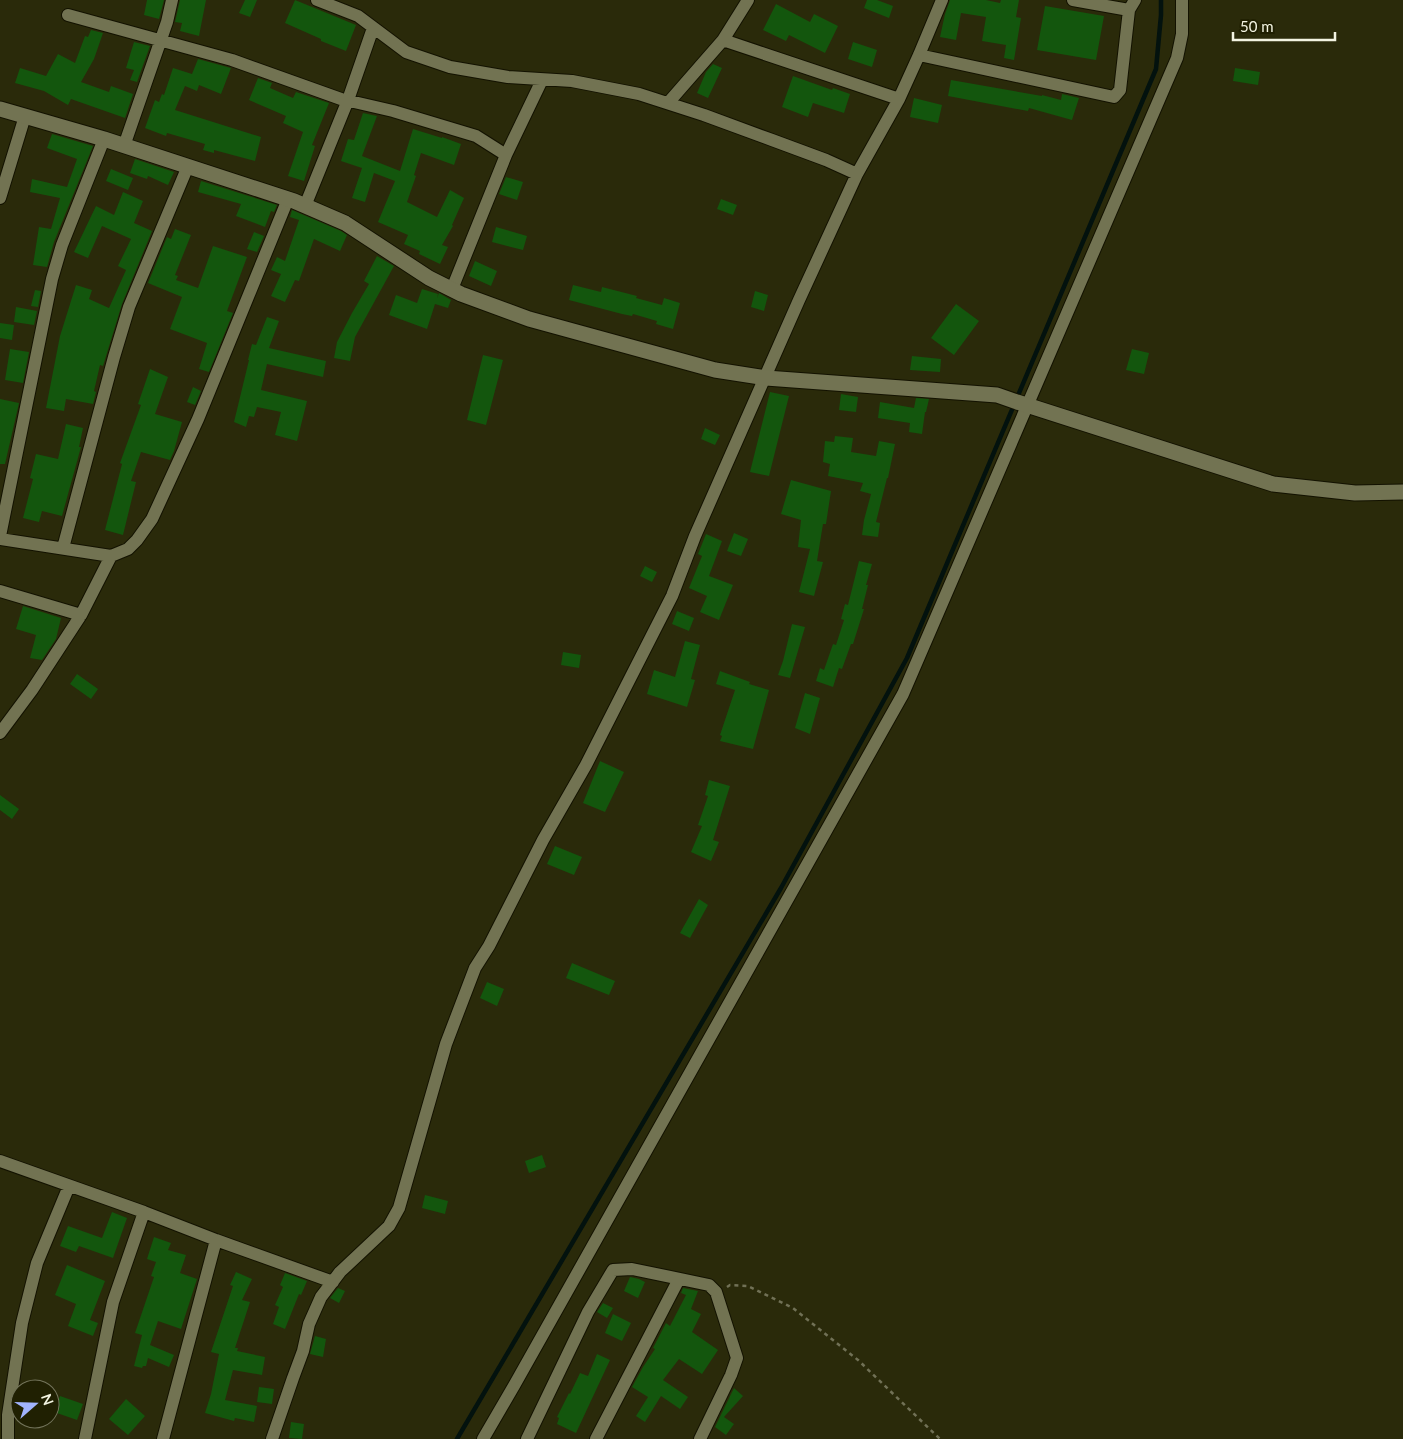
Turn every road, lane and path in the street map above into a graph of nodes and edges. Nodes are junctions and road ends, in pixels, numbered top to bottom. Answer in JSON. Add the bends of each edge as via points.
{"nodes":[{"id":1,"x":172,"y":0,"type":"edge"},
{"id":2,"x":317,"y":0,"type":"edge"},
{"id":3,"x":748,"y":0,"type":"edge"},
{"id":4,"x":942,"y":0,"type":"edge"},
{"id":5,"x":1073,"y":0,"type":"edge"},
{"id":6,"x":1182,"y":0,"type":"edge"},
{"id":7,"x":1132,"y":5,"type":"edge"},
{"id":8,"x":68,"y":15,"type":"dead end"},
{"id":9,"x":373,"y":28,"type":"junction"},
{"id":10,"x":722,"y":40,"type":"junction"},
{"id":11,"x":160,"y":41,"type":"junction"},
{"id":12,"x":919,"y":55,"type":"junction"},
{"id":13,"x":542,"y":80,"type":"junction"},
{"id":14,"x":899,"y":99,"type":"junction"},
{"id":15,"x":348,"y":100,"type":"junction"},
{"id":16,"x":668,"y":103,"type":"junction"},
{"id":17,"x":0,"y":109,"type":"edge"},
{"id":18,"x":25,"y":116,"type":"junction"},
{"id":19,"x":104,"y":139,"type":"junction"},
{"id":20,"x":124,"y":146,"type":"junction"},
{"id":21,"x":506,"y":155,"type":"junction"},
{"id":22,"x":188,"y":166,"type":"junction"},
{"id":23,"x":857,"y":174,"type":"junction"},
{"id":24,"x":0,"y":198,"type":"edge"},
{"id":25,"x":288,"y":199,"type":"junction"},
{"id":26,"x":306,"y":206,"type":"junction"},
{"id":27,"x":452,"y":289,"type":"junction"},
{"id":28,"x":766,"y":378,"type":"junction"},
{"id":29,"x":1022,"y":404,"type":"junction"},
{"id":30,"x":1403,"y":492,"type":"edge"},
{"id":31,"x":0,"y":537,"type":"edge"},
{"id":32,"x":63,"y":548,"type":"junction"},
{"id":33,"x":111,"y":556,"type":"junction"},
{"id":34,"x":0,"y":591,"type":"edge"},
{"id":35,"x":81,"y":615,"type":"junction"},
{"id":36,"x":0,"y":732,"type":"edge"},
{"id":37,"x":0,"y":1162,"type":"edge"},
{"id":38,"x":69,"y":1186,"type":"junction"},
{"id":39,"x":144,"y":1212,"type":"junction"},
{"id":40,"x":216,"y":1240,"type":"junction"},
{"id":41,"x":679,"y":1279,"type":"junction"},
{"id":42,"x":333,"y":1282,"type":"junction"},
{"id":43,"x":716,"y":1292,"type":"junction"},
{"id":44,"x":8,"y":1439,"type":"edge"},
{"id":45,"x":85,"y":1439,"type":"edge"},
{"id":46,"x":163,"y":1439,"type":"edge"},
{"id":47,"x":272,"y":1439,"type":"edge"},
{"id":48,"x":483,"y":1439,"type":"edge"},
{"id":49,"x":528,"y":1439,"type":"edge"},
{"id":50,"x":596,"y":1439,"type":"edge"},
{"id":51,"x":700,"y":1439,"type":"edge"},
{"id":52,"x":940,"y":1439,"type":"edge"}],
"edges":[{"from":1,"to":11,"type":"street"},
{"from":2,"to":9,"type":"street","via":[[358,16]]},
{"from":3,"to":10,"type":"street"},
{"from":4,"to":12,"type":"street"},
{"from":5,"to":7,"type":"street"},
{"from":6,"to":29,"type":"street","via":[[1178,58]]},
{"from":7,"to":12,"type":"street","via":[[1120,90],[1114,97]]},
{"from":8,"to":11,"type":"street"},
{"from":9,"to":13,"type":"street","via":[[406,52],[450,67]]},
{"from":9,"to":15,"type":"street"},
{"from":10,"to":14,"type":"street"},
{"from":10,"to":16,"type":"street"},
{"from":11,"to":15,"type":"street","via":[[232,60]]},
{"from":11,"to":20,"type":"street"},
{"from":12,"to":14,"type":"street"},
{"from":13,"to":16,"type":"street","via":[[572,81]]},
{"from":13,"to":21,"type":"street"},
{"from":14,"to":23,"type":"street"},
{"from":15,"to":21,"type":"street","via":[[476,136]]},
{"from":15,"to":26,"type":"street"},
{"from":16,"to":23,"type":"street"},
{"from":17,"to":18,"type":"street"},
{"from":18,"to":19,"type":"street"},
{"from":18,"to":24,"type":"street"},
{"from":19,"to":20,"type":"street"},
{"from":19,"to":31,"type":"street","via":[[62,245],[52,280]]},
{"from":20,"to":22,"type":"street"},
{"from":21,"to":27,"type":"street"},
{"from":22,"to":25,"type":"street"},
{"from":22,"to":32,"type":"street","via":[[129,307]]},
{"from":23,"to":28,"type":"street"},
{"from":25,"to":26,"type":"street"},
{"from":25,"to":33,"type":"street","via":[[198,419],[152,519],[128,549]]},
{"from":26,"to":27,"type":"street","via":[[345,223],[428,278]]},
{"from":27,"to":28,"type":"street","via":[[529,319],[716,370]]},
{"from":28,"to":29,"type":"street","via":[[997,395]]},
{"from":28,"to":42,"type":"street","via":[[668,604],[586,765],[475,968],[446,1044],[399,1208],[389,1226]]},
{"from":29,"to":30,"type":"street","via":[[1273,484],[1355,493]]},
{"from":29,"to":48,"type":"street","via":[[903,694]]},
{"from":31,"to":32,"type":"street"},
{"from":32,"to":33,"type":"street"},
{"from":33,"to":35,"type":"street"},
{"from":34,"to":35,"type":"street"},
{"from":35,"to":36,"type":"street"},
{"from":37,"to":38,"type":"street"},
{"from":38,"to":39,"type":"street"},
{"from":38,"to":44,"type":"street","via":[[37,1263],[22,1323],[8,1415]]},
{"from":39,"to":40,"type":"street"},
{"from":39,"to":45,"type":"street","via":[[113,1302]]},
{"from":40,"to":42,"type":"street"},
{"from":40,"to":46,"type":"street"},
{"from":41,"to":43,"type":"street","via":[[708,1285]]},
{"from":41,"to":49,"type":"street","via":[[632,1269],[613,1270],[588,1312]]},
{"from":41,"to":50,"type":"street"},
{"from":42,"to":47,"type":"street","via":[[321,1297],[309,1324],[303,1351]]},
{"from":43,"to":51,"type":"street","via":[[737,1358]]},
{"from":43,"to":52,"type":"path","via":[[730,1286],[748,1286],[793,1308],[858,1360]]}]}
